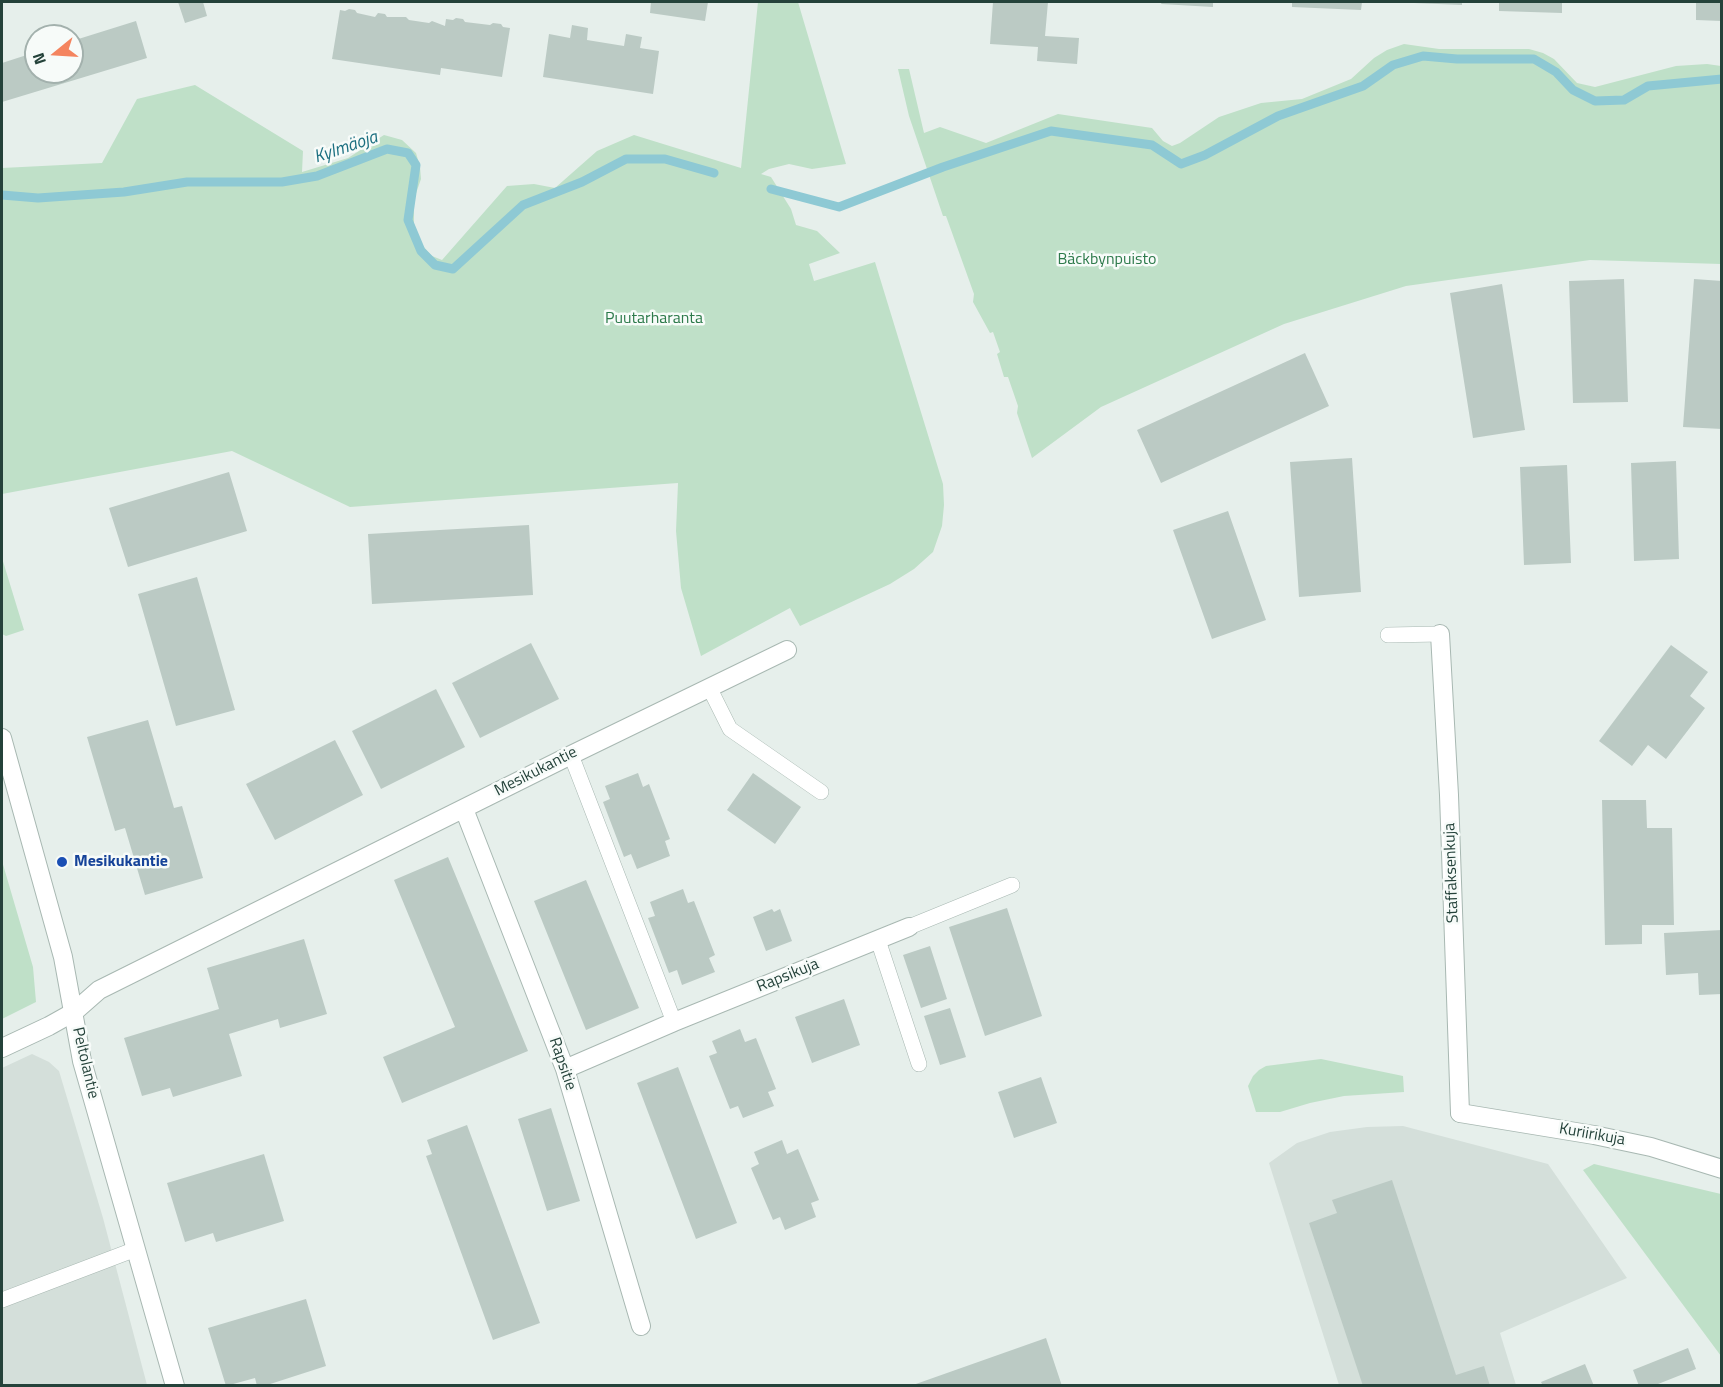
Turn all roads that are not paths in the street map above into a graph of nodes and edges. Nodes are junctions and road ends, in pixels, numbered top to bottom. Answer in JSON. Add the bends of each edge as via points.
{"nodes":[{"id":1,"x":1440,"y":634,"type":"joint"},
{"id":2,"x":1388,"y":635,"type":"dead end"},
{"id":3,"x":787,"y":650,"type":"dead end"},
{"id":4,"x":709,"y":687,"type":"junction"},
{"id":5,"x":2,"y":738,"type":"edge"},
{"id":6,"x":571,"y":755,"type":"junction"},
{"id":7,"x":821,"y":792,"type":"dead end"},
{"id":8,"x":464,"y":809,"type":"junction"},
{"id":9,"x":1012,"y":885,"type":"dead end"},
{"id":10,"x":909,"y":927,"type":"joint"},
{"id":11,"x":878,"y":940,"type":"junction"},
{"id":12,"x":74,"y":1012,"type":"junction"},
{"id":13,"x":674,"y":1022,"type":"junction"},
{"id":14,"x":2,"y":1048,"type":"edge"},
{"id":15,"x":919,"y":1064,"type":"dead end"},
{"id":16,"x":565,"y":1069,"type":"junction"},
{"id":17,"x":1460,"y":1113,"type":"joint"},
{"id":18,"x":1722,"y":1169,"type":"edge"},
{"id":19,"x":136,"y":1249,"type":"junction"},
{"id":20,"x":2,"y":1300,"type":"edge"},
{"id":21,"x":641,"y":1326,"type":"dead end"},
{"id":22,"x":175,"y":1386,"type":"edge"}],
"edges":[{"from":1,"to":2,"type":"lane"},
{"from":1,"to":17,"type":"street","name":"Staffaksenkuja"},
{"from":3,"to":4,"type":"street","name":"Mesikukantie"},
{"from":4,"to":6,"type":"street","name":"Mesikukantie"},
{"from":4,"to":7,"type":"lane","via":[[730,729]]},
{"from":5,"to":12,"type":"street","name":"Peltolantie","via":[[63,957]]},
{"from":6,"to":8,"type":"street","name":"Mesikukantie"},
{"from":6,"to":13,"type":"lane"},
{"from":8,"to":12,"type":"street","name":"Mesikukantie","via":[[99,990]]},
{"from":8,"to":16,"type":"street","name":"Rapsitie"},
{"from":9,"to":10,"type":"lane","name":"Rapsikuja"},
{"from":10,"to":11,"type":"street","name":"Rapsikuja"},
{"from":11,"to":13,"type":"street","name":"Rapsikuja"},
{"from":11,"to":15,"type":"lane"},
{"from":12,"to":14,"type":"street","name":"Mesikukantie"},
{"from":12,"to":19,"type":"street","name":"Peltolantie","via":[[82,1061]]},
{"from":13,"to":16,"type":"street","name":"Rapsikuja"},
{"from":16,"to":21,"type":"street","name":"Rapsitie"},
{"from":17,"to":18,"type":"street","name":"Kuriirikuja","via":[[1651,1147]]},
{"from":19,"to":20,"type":"lane"},
{"from":19,"to":22,"type":"street","name":"Peltolantie"}]}
